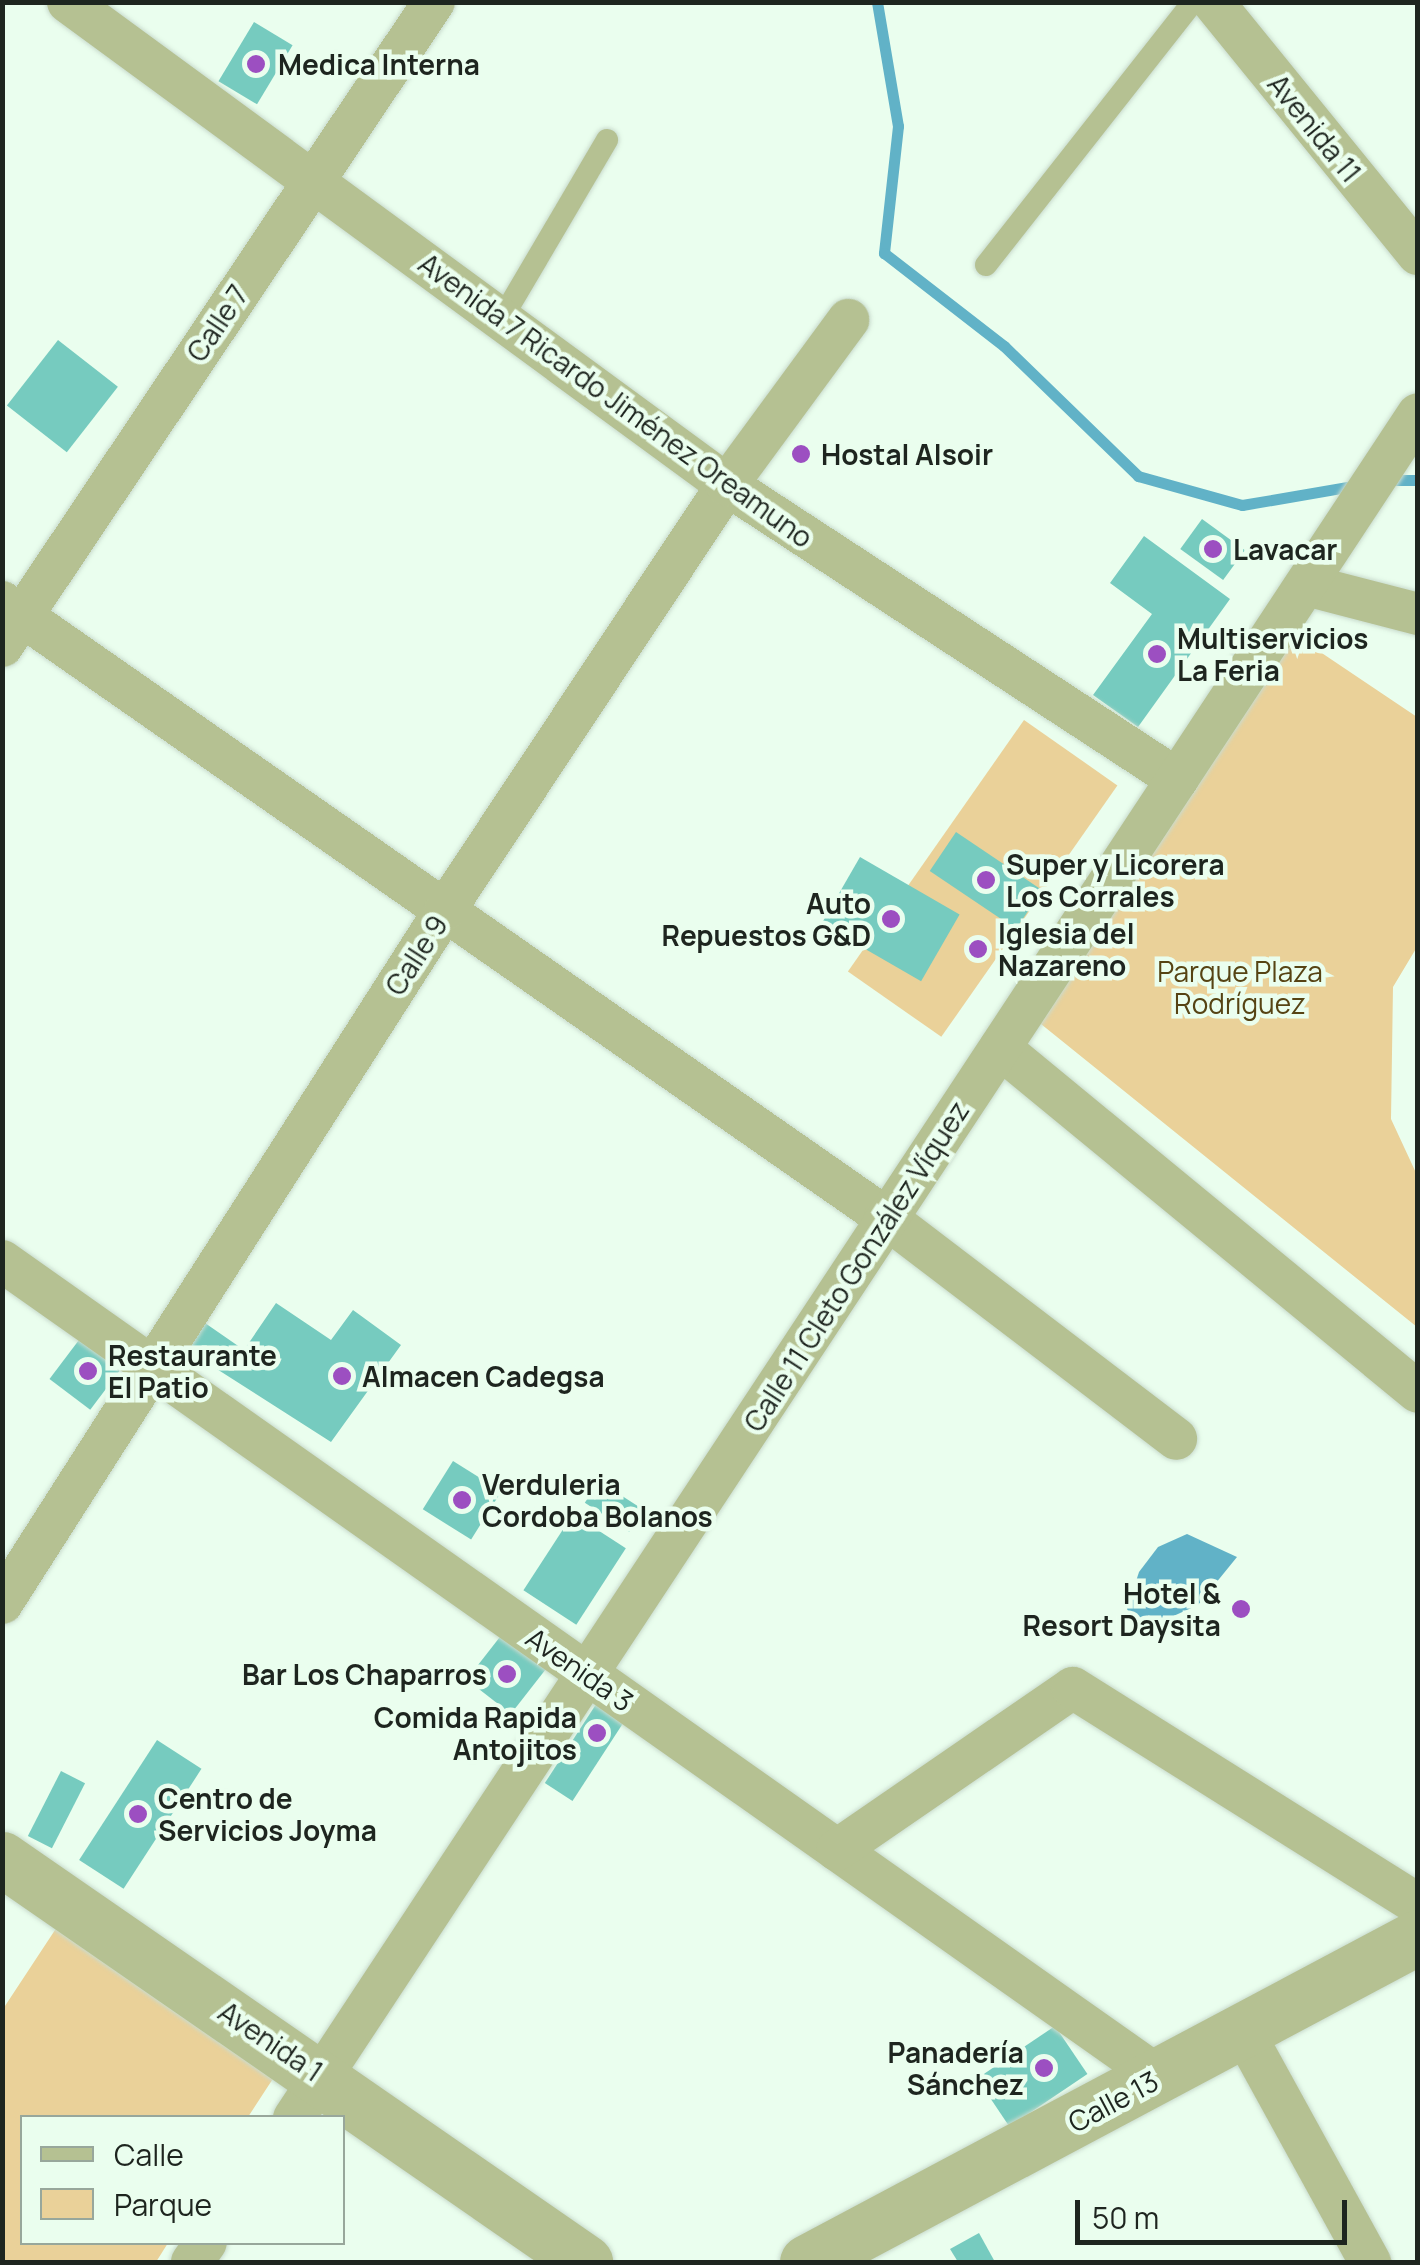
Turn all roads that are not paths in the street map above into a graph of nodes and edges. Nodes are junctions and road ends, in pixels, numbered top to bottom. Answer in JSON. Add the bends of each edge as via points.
{"nodes":[{"id":1,"x":68,"y":2,"type":"edge"},
{"id":2,"x":434,"y":2,"type":"edge"},
{"id":3,"x":1193,"y":2,"type":"edge"},
{"id":4,"x":1213,"y":2,"type":"edge"},
{"id":5,"x":608,"y":140,"type":"dead end"},
{"id":6,"x":312,"y":181,"type":"junction"},
{"id":7,"x":1418,"y":254,"type":"edge"},
{"id":8,"x":986,"y":265,"type":"dead end"},
{"id":9,"x":501,"y":320,"type":"junction"},
{"id":10,"x":848,"y":320,"type":"dead end"},
{"id":11,"x":1418,"y":414,"type":"edge"},
{"id":12,"x":727,"y":485,"type":"junction"},
{"id":13,"x":1310,"y":586,"type":"junction"},
{"id":14,"x":1418,"y":614,"type":"edge"},
{"id":15,"x":9,"y":621,"type":"edge"},
{"id":16,"x":1177,"y":779,"type":"junction"},
{"id":17,"x":445,"y":910,"type":"junction"},
{"id":18,"x":1000,"y":1048,"type":"junction"},
{"id":19,"x":885,"y":1217,"type":"junction"},
{"id":20,"x":2,"y":1262,"type":"edge"},
{"id":21,"x":152,"y":1367,"type":"junction"},
{"id":22,"x":1418,"y":1392,"type":"edge"},
{"id":23,"x":1176,"y":1439,"type":"dead end"},
{"id":24,"x":2,"y":1603,"type":"edge"},
{"id":25,"x":589,"y":1675,"type":"junction"},
{"id":26,"x":837,"y":1850,"type":"junction"},
{"id":27,"x":2,"y":1859,"type":"edge"},
{"id":28,"x":1418,"y":1904,"type":"edge"},
{"id":29,"x":1418,"y":1937,"type":"edge"},
{"id":30,"x":1243,"y":2031,"type":"junction"},
{"id":31,"x":1159,"y":2077,"type":"junction"},
{"id":32,"x":308,"y":2097,"type":"edge"},
{"id":33,"x":338,"y":2115,"type":"edge"},
{"id":34,"x":345,"y":2119,"type":"edge"},
{"id":35,"x":585,"y":2262,"type":"edge"},
{"id":36,"x":807,"y":2262,"type":"edge"},
{"id":37,"x":1370,"y":2262,"type":"edge"}],
"edges":[{"from":1,"to":6,"type":"street","name":"Avenida 7 Ricardo Jiménez Oreamuno"},
{"from":2,"to":6,"type":"street","name":"Calle 7"},
{"from":3,"to":8,"type":"lane"},
{"from":4,"to":7,"type":"street","name":"Avenida 11"},
{"from":5,"to":9,"type":"lane"},
{"from":6,"to":9,"type":"street","name":"Avenida 7 Ricardo Jiménez Oreamuno"},
{"from":6,"to":15,"type":"street","name":"Calle 7"},
{"from":9,"to":12,"type":"street","name":"Avenida 7 Ricardo Jiménez Oreamuno"},
{"from":10,"to":12,"type":"street","name":"Calle 9"},
{"from":11,"to":13,"type":"street","name":"Calle 11 Cleto González Víquez"},
{"from":12,"to":16,"type":"street","name":"Avenida 7 Ricardo Jiménez Oreamuno"},
{"from":12,"to":17,"type":"street","name":"Calle 9"},
{"from":13,"to":14,"type":"street"},
{"from":13,"to":16,"type":"street","name":"Calle 11 Cleto González Víquez"},
{"from":15,"to":17,"type":"street"},
{"from":16,"to":18,"type":"street","name":"Calle 11 Cleto González Víquez"},
{"from":17,"to":19,"type":"street"},
{"from":17,"to":21,"type":"street","name":"Calle 9"},
{"from":18,"to":19,"type":"street","name":"Calle 11 Cleto González Víquez"},
{"from":18,"to":22,"type":"street"},
{"from":19,"to":23,"type":"street"},
{"from":19,"to":25,"type":"street","name":"Calle 11 Cleto González Víquez"},
{"from":20,"to":21,"type":"street","name":"Avenida 3"},
{"from":21,"to":24,"type":"street","name":"Calle 9"},
{"from":21,"to":25,"type":"street","name":"Avenida 3"},
{"from":25,"to":26,"type":"street","name":"Avenida 3"},
{"from":25,"to":32,"type":"street","name":"Calle 11 Cleto González Víquez"},
{"from":26,"to":28,"type":"street","via":[[1073,1688]]},
{"from":26,"to":31,"type":"street","name":"Avenida 3"},
{"from":27,"to":32,"type":"street","name":"Avenida 1"},
{"from":29,"to":30,"type":"street","name":"Calle 13"},
{"from":30,"to":31,"type":"street","name":"Calle 13"},
{"from":30,"to":37,"type":"street"},
{"from":31,"to":36,"type":"street","name":"Calle 13"},
{"from":32,"to":33,"type":"street","name":"Avenida 1"},
{"from":34,"to":35,"type":"street","name":"Avenida 1"}]}
